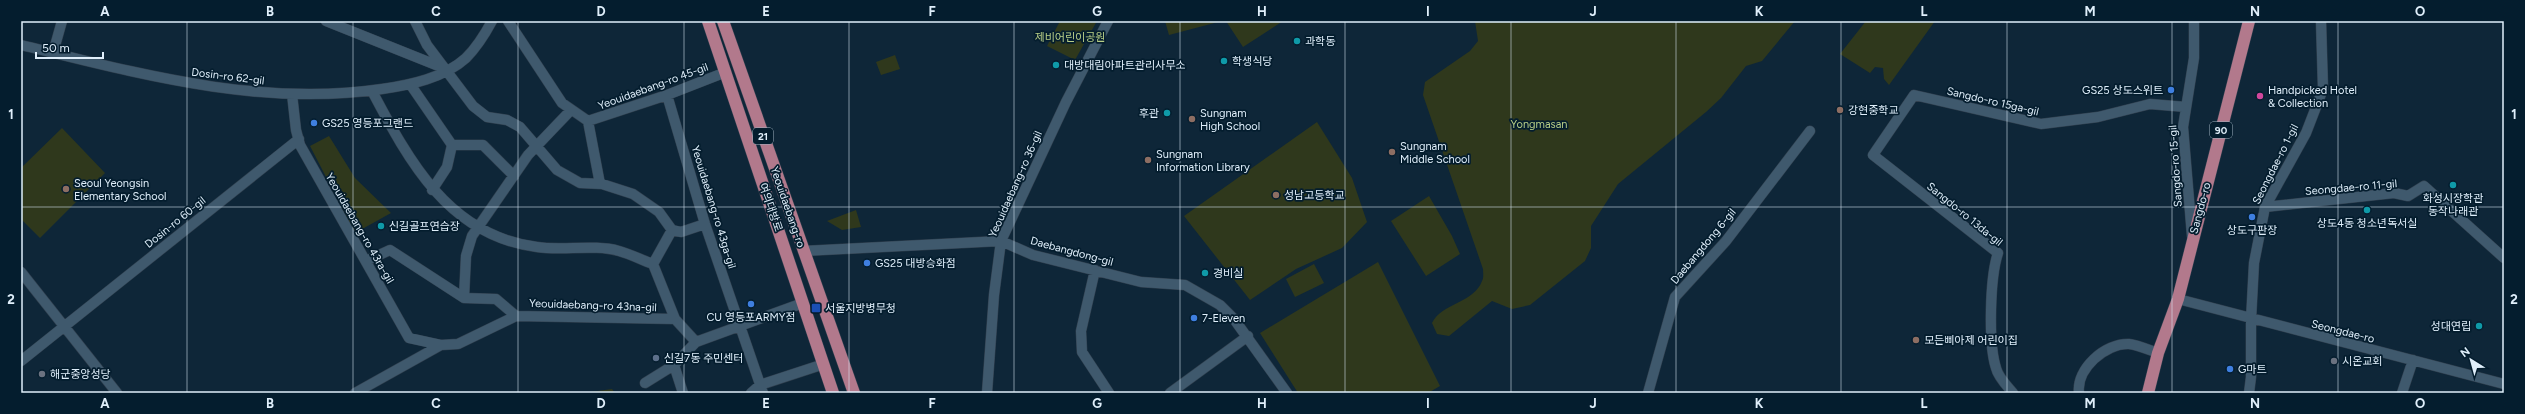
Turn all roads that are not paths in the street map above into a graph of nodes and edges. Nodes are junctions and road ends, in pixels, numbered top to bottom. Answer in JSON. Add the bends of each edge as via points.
{"nodes":[{"id":1,"x":62,"y":21,"type":"edge"},
{"id":2,"x":326,"y":21,"type":"edge"},
{"id":3,"x":415,"y":21,"type":"edge"},
{"id":4,"x":492,"y":21,"type":"edge"},
{"id":5,"x":508,"y":21,"type":"edge"},
{"id":6,"x":708,"y":21,"type":"edge"},
{"id":7,"x":724,"y":21,"type":"edge"},
{"id":8,"x":1108,"y":21,"type":"edge"},
{"id":9,"x":2194,"y":21,"type":"edge"},
{"id":10,"x":2249,"y":21,"type":"edge"},
{"id":11,"x":2322,"y":21,"type":"edge"},
{"id":12,"x":21,"y":45,"type":"edge"},
{"id":13,"x":53,"y":52,"type":"junction"},
{"id":14,"x":446,"y":70,"type":"junction"},
{"id":15,"x":726,"y":72,"type":"junction"},
{"id":16,"x":410,"y":84,"type":"junction"},
{"id":17,"x":372,"y":91,"type":"junction"},
{"id":18,"x":292,"y":94,"type":"junction"},
{"id":19,"x":668,"y":95,"type":"junction"},
{"id":20,"x":2186,"y":107,"type":"junction"},
{"id":21,"x":571,"y":110,"type":"junction"},
{"id":22,"x":588,"y":121,"type":"junction"},
{"id":23,"x":1810,"y":131,"type":"dead end"},
{"id":24,"x":298,"y":139,"type":"junction"},
{"id":25,"x":452,"y":145,"type":"junction"},
{"id":26,"x":536,"y":146,"type":"junction"},
{"id":27,"x":1873,"y":155,"type":"joint"},
{"id":28,"x":514,"y":176,"type":"junction"},
{"id":29,"x":600,"y":184,"type":"junction"},
{"id":30,"x":432,"y":190,"type":"junction"},
{"id":31,"x":2265,"y":207,"type":"junction"},
{"id":32,"x":705,"y":224,"type":"junction"},
{"id":33,"x":479,"y":226,"type":"junction"},
{"id":34,"x":672,"y":230,"type":"junction"},
{"id":35,"x":2192,"y":238,"type":"junction"},
{"id":36,"x":1001,"y":241,"type":"junction"},
{"id":37,"x":803,"y":251,"type":"junction"},
{"id":38,"x":788,"y":257,"type":"junction"},
{"id":39,"x":2504,"y":258,"type":"edge"},
{"id":40,"x":366,"y":261,"type":"junction"},
{"id":41,"x":653,"y":264,"type":"junction"},
{"id":42,"x":1095,"y":270,"type":"junction"},
{"id":43,"x":21,"y":272,"type":"edge"},
{"id":44,"x":819,"y":296,"type":"junction"},
{"id":45,"x":464,"y":298,"type":"junction"},
{"id":46,"x":2178,"y":299,"type":"junction"},
{"id":47,"x":803,"y":302,"type":"junction"},
{"id":48,"x":516,"y":316,"type":"junction"},
{"id":49,"x":675,"y":319,"type":"junction"},
{"id":50,"x":2251,"y":320,"type":"junction"},
{"id":51,"x":66,"y":326,"type":"junction"},
{"id":52,"x":739,"y":326,"type":"junction"},
{"id":53,"x":1248,"y":336,"type":"junction"},
{"id":54,"x":696,"y":342,"type":"junction"},
{"id":55,"x":441,"y":345,"type":"junction"},
{"id":56,"x":2158,"y":353,"type":"junction"},
{"id":57,"x":2413,"y":360,"type":"junction"},
{"id":58,"x":21,"y":362,"type":"edge"},
{"id":59,"x":824,"y":364,"type":"junction"},
{"id":60,"x":674,"y":365,"type":"junction"},
{"id":61,"x":645,"y":382,"type":"dead end"},
{"id":62,"x":2504,"y":384,"type":"edge"},
{"id":63,"x":762,"y":389,"type":"edge"},
{"id":64,"x":116,"y":393,"type":"edge"},
{"id":65,"x":355,"y":393,"type":"edge"},
{"id":66,"x":683,"y":393,"type":"edge"},
{"id":67,"x":752,"y":393,"type":"edge"},
{"id":68,"x":833,"y":393,"type":"edge"},
{"id":69,"x":854,"y":393,"type":"edge"},
{"id":70,"x":987,"y":393,"type":"edge"},
{"id":71,"x":1110,"y":393,"type":"edge"},
{"id":72,"x":1170,"y":393,"type":"edge"},
{"id":73,"x":1287,"y":393,"type":"edge"},
{"id":74,"x":1648,"y":393,"type":"edge"},
{"id":75,"x":2013,"y":393,"type":"edge"},
{"id":76,"x":2079,"y":393,"type":"edge"},
{"id":77,"x":2148,"y":393,"type":"edge"},
{"id":78,"x":2249,"y":393,"type":"edge"},
{"id":79,"x":2402,"y":393,"type":"edge"}],
"edges":[{"from":1,"to":13,"type":"street"},
{"from":2,"to":14,"type":"street","via":[[434,62]]},
{"from":3,"to":14,"type":"street"},
{"from":4,"to":14,"type":"street","name":"Dosin-ro 62-gil","via":[[485,35],[465,58]]},
{"from":5,"to":21,"type":"street","name":"Yeouidaebang-ro 45-gil","via":[[562,103]]},
{"from":6,"to":15,"type":"main road","name":"여의대방로"},
{"from":7,"to":37,"type":"main road","name":"Yeouidaebang-ro","number":"21"},
{"from":8,"to":36,"type":"street","name":"Yeouidaebang-ro 36-gil","via":[[1066,102]]},
{"from":9,"to":20,"type":"street","name":"Sangdo-ro 15-gil","via":[[2194,58]]},
{"from":10,"to":35,"type":"main road","name":"Sangdo-ro","number":"90"},
{"from":11,"to":31,"type":"street","name":"Seongdae-ro 1-gil","via":[[2322,89],[2306,133]]},
{"from":12,"to":13,"type":"street","name":"Dosin-ro 62-gil"},
{"from":13,"to":18,"type":"street","name":"Dosin-ro 62-gil","via":[[205,87]]},
{"from":14,"to":16,"type":"street","name":"Dosin-ro 62-gil"},
{"from":14,"to":26,"type":"street","via":[[473,106],[487,117],[507,120],[520,127]]},
{"from":15,"to":19,"type":"street","name":"Yeouidaebang-ro 45-gil"},
{"from":15,"to":38,"type":"main road","name":"여의대방로"},
{"from":16,"to":17,"type":"street","name":"Dosin-ro 62-gil"},
{"from":16,"to":25,"type":"street"},
{"from":17,"to":18,"type":"street","name":"Dosin-ro 62-gil","via":[[342,95]]},
{"from":17,"to":30,"type":"street","via":[[403,149]]},
{"from":18,"to":24,"type":"street","name":"Yeouidaebang-ro 43ra-gil"},
{"from":19,"to":22,"type":"street","name":"Yeouidaebang-ro 45-gil"},
{"from":19,"to":32,"type":"street","name":"Yeouidaebang-ro 43ga-gil"},
{"from":20,"to":27,"type":"street","name":"Sangdo-ro 15ga-gil","via":[[2150,104],[2098,117],[2041,124],[1914,95]]},
{"from":20,"to":35,"type":"street","name":"Sangdo-ro 15-gil","via":[[2182,127]]},
{"from":21,"to":22,"type":"street","name":"Yeouidaebang-ro 45-gil"},
{"from":21,"to":26,"type":"street"},
{"from":22,"to":29,"type":"street","name":"Yeouidaebang-ro 45-gil"},
{"from":23,"to":74,"type":"street","name":"Daebangdong 6-gil","via":[[1726,240],[1675,297]]},
{"from":24,"to":40,"type":"street","name":"Yeouidaebang-ro 43ra-gil"},
{"from":24,"to":51,"type":"street","name":"Dosin-ro 60-gil"},
{"from":25,"to":28,"type":"street","via":[[483,145]]},
{"from":25,"to":30,"type":"street","via":[[447,167]]},
{"from":26,"to":28,"type":"street"},
{"from":26,"to":29,"type":"street","via":[[557,170],[580,183]]},
{"from":27,"to":75,"type":"street","name":"Sangdo-ro 13da-gil","via":[[1998,253],[1991,320],[1992,351],[1996,369]]},
{"from":28,"to":33,"type":"street"},
{"from":29,"to":34,"type":"street","via":[[633,194],[659,212]]},
{"from":30,"to":33,"type":"street","via":[[464,218]]},
{"from":31,"to":39,"type":"street","name":"Seongdae-ro 11-gil","via":[[2400,193],[2408,196],[2424,186]]},
{"from":31,"to":50,"type":"street","name":"Seongdae-ro 1-gil","via":[[2254,263]]},
{"from":32,"to":34,"type":"street","via":[[681,232]]},
{"from":32,"to":52,"type":"street","name":"Yeouidaebang-ro 43ga-gil"},
{"from":33,"to":41,"type":"street","via":[[505,240],[530,246],[618,250]]},
{"from":33,"to":45,"type":"street","via":[[472,236],[466,256]]},
{"from":34,"to":41,"type":"street"},
{"from":35,"to":46,"type":"main road","name":"Sangdo-ro","number":"90"},
{"from":36,"to":37,"type":"street","name":"Daebangdong-gil"},
{"from":36,"to":42,"type":"street","name":"Daebangdong-gil","via":[[1033,255]]},
{"from":36,"to":70,"type":"street","name":"Yeouidaebang-ro 36-gil","via":[[994,295]]},
{"from":37,"to":38,"type":"main road"},
{"from":37,"to":44,"type":"main road","name":"Yeouidaebang-ro","number":"21"},
{"from":38,"to":47,"type":"main road","name":"여의대방로"},
{"from":40,"to":45,"type":"street","via":[[390,250]]},
{"from":40,"to":55,"type":"street","name":"Yeouidaebang-ro 43ra-gil","via":[[409,338]]},
{"from":41,"to":49,"type":"street"},
{"from":42,"to":53,"type":"street","name":"Daebangdong-gil","via":[[1148,283],[1185,285],[1220,305]]},
{"from":42,"to":71,"type":"street","via":[[1081,331],[1082,352]]},
{"from":43,"to":51,"type":"street"},
{"from":44,"to":47,"type":"main road"},
{"from":44,"to":69,"type":"main road","name":"Yeouidaebang-ro","number":"21"},
{"from":45,"to":48,"type":"street","via":[[496,299]]},
{"from":46,"to":50,"type":"street","name":"Seongdae-ro"},
{"from":46,"to":56,"type":"main road","name":"Sangdo-ro","number":"90"},
{"from":47,"to":52,"type":"street"},
{"from":47,"to":59,"type":"main road","name":"여의대방로"},
{"from":48,"to":49,"type":"street","name":"Yeouidaebang-ro 43na-gil"},
{"from":48,"to":55,"type":"street","name":"Yeouidaebang-ro 43na-gil","via":[[458,344]]},
{"from":49,"to":54,"type":"street"},
{"from":50,"to":57,"type":"street","name":"Seongdae-ro"},
{"from":50,"to":78,"type":"street","name":"Seongdae-ro 1-gil"},
{"from":51,"to":58,"type":"street","name":"Dosin-ro 60-gil"},
{"from":51,"to":64,"type":"street"},
{"from":52,"to":54,"type":"street"},
{"from":52,"to":63,"type":"street","name":"Yeouidaebang-ro 43ga-gil"},
{"from":53,"to":72,"type":"street"},
{"from":53,"to":73,"type":"street","name":"Daebangdong-gil"},
{"from":54,"to":60,"type":"street"},
{"from":55,"to":65,"type":"street","name":"Yeouidaebang-ro 43na-gil"},
{"from":56,"to":76,"type":"street","via":[[2129,344],[2114,348],[2089,363],[2080,378]]},
{"from":56,"to":77,"type":"main road","name":"Sangdo-ro","number":"90"},
{"from":57,"to":62,"type":"street","name":"Seongdae-ro"},
{"from":57,"to":79,"type":"street"},
{"from":59,"to":63,"type":"street"},
{"from":59,"to":68,"type":"main road","name":"여의대방로"},
{"from":60,"to":61,"type":"street"},
{"from":60,"to":66,"type":"street"},
{"from":63,"to":67,"type":"street"}]}
